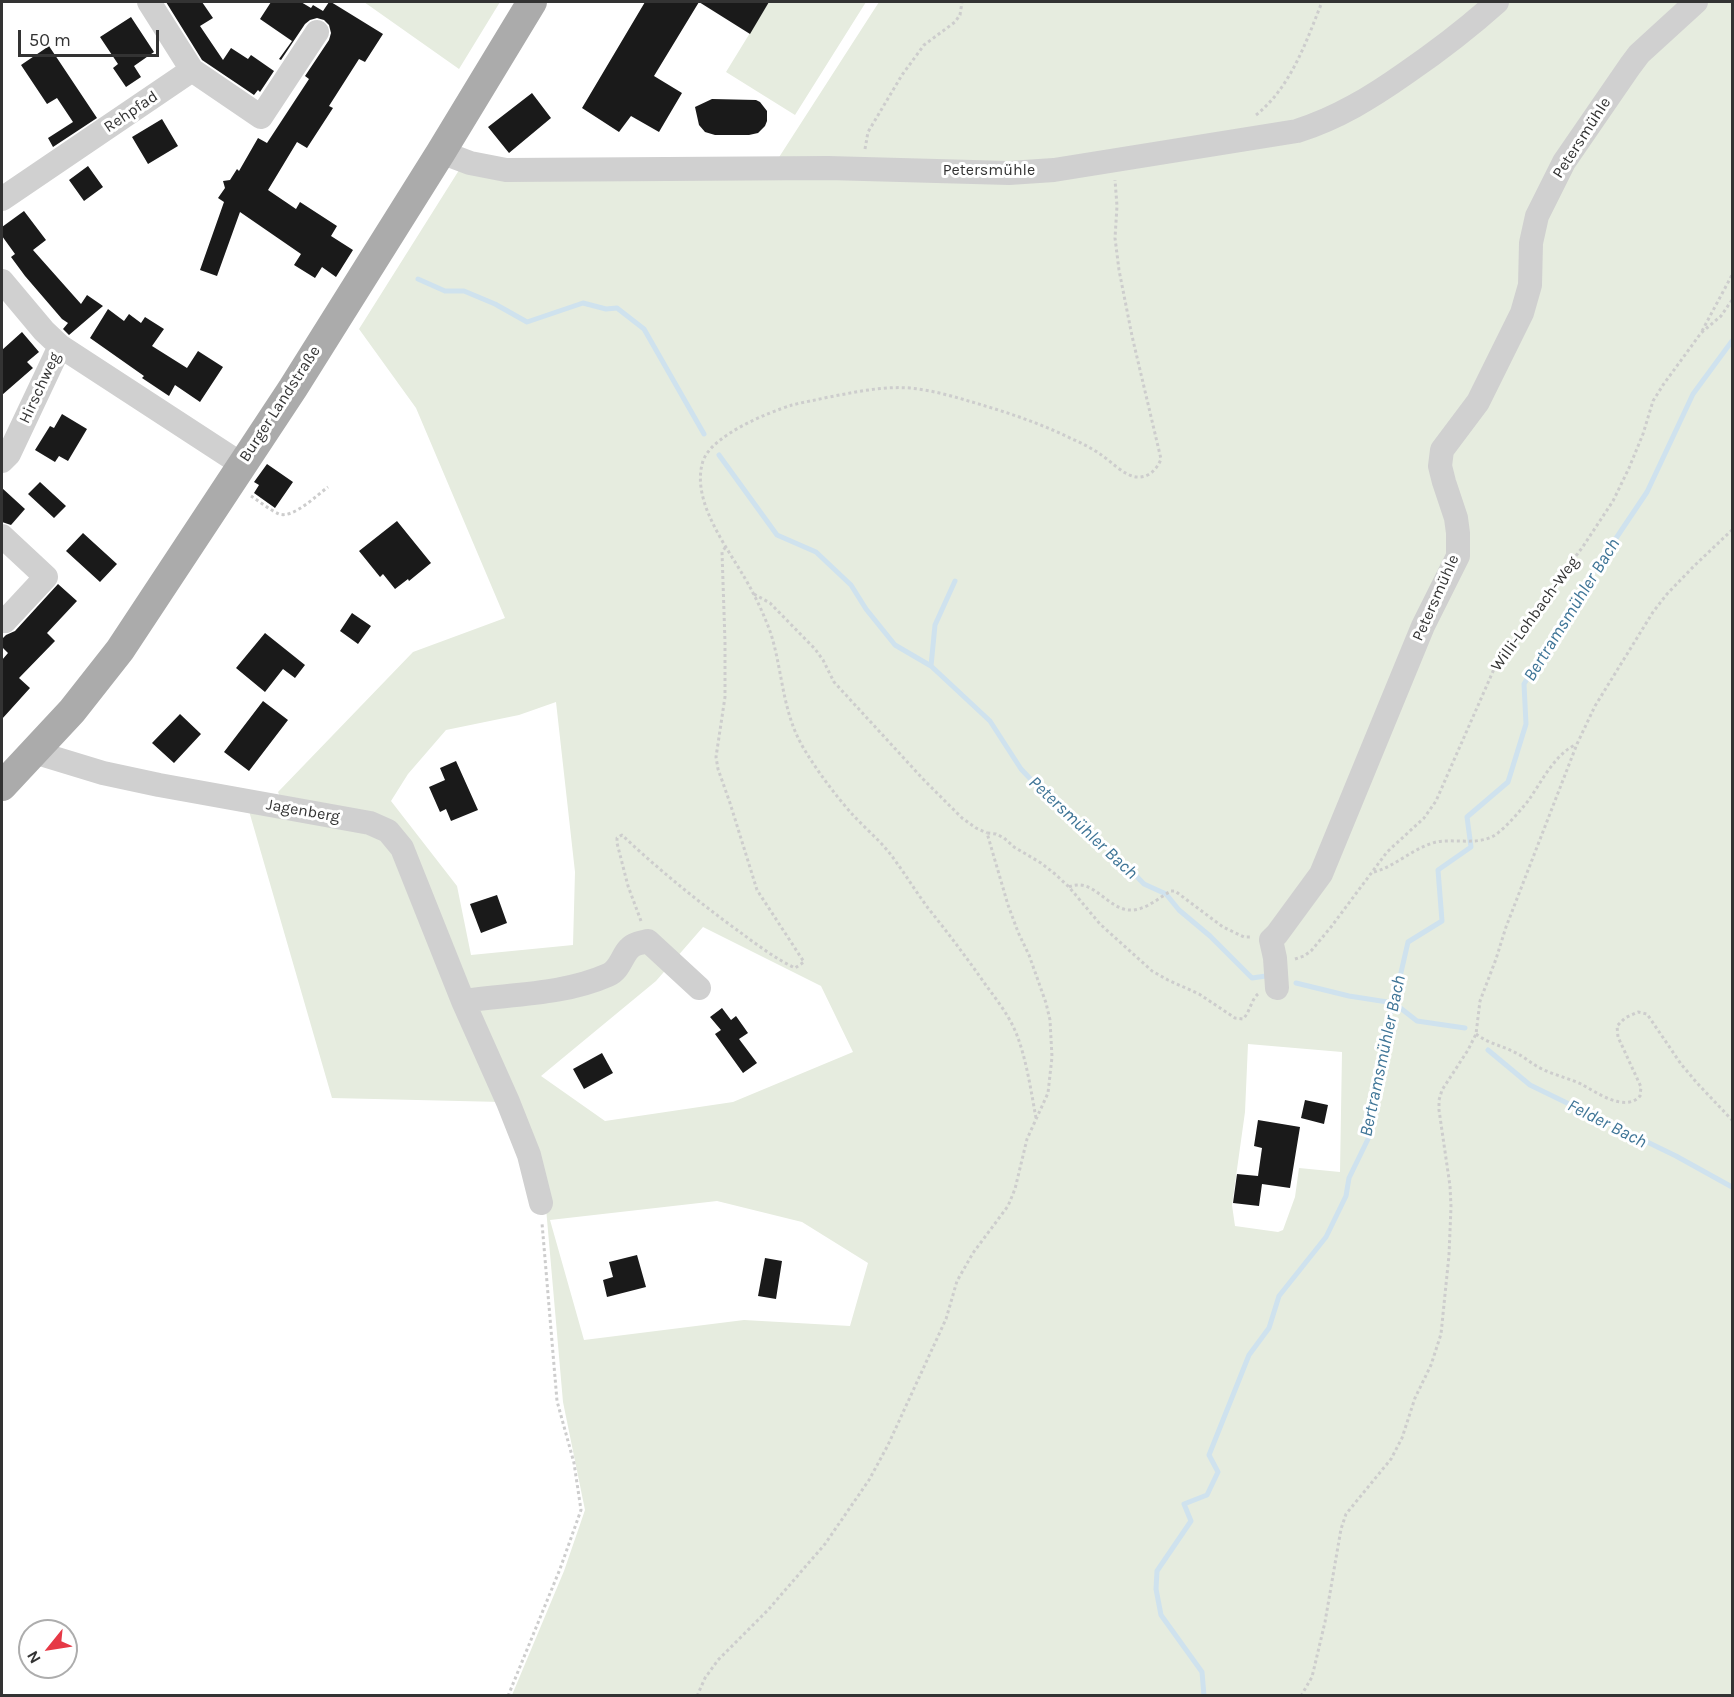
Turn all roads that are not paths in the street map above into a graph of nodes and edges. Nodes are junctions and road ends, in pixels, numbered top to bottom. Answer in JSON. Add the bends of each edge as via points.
{"nodes":[{"id":1,"x":148,"y":2,"type":"edge"},
{"id":2,"x":532,"y":2,"type":"edge"},
{"id":3,"x":1497,"y":2,"type":"edge"},
{"id":4,"x":1696,"y":2,"type":"edge"},
{"id":5,"x":317,"y":32,"type":"dead end"},
{"id":6,"x":192,"y":70,"type":"junction"},
{"id":7,"x":441,"y":152,"type":"junction"},
{"id":8,"x":2,"y":199,"type":"edge"},
{"id":9,"x":2,"y":281,"type":"edge"},
{"id":10,"x":60,"y":345,"type":"junction"},
{"id":11,"x":2,"y":461,"type":"edge"},
{"id":12,"x":241,"y":464,"type":"junction"},
{"id":13,"x":2,"y":536,"type":"edge"},
{"id":14,"x":2,"y":620,"type":"edge"},
{"id":15,"x":34,"y":752,"type":"junction"},
{"id":16,"x":2,"y":786,"type":"edge"},
{"id":17,"x":699,"y":988,"type":"dead end"},
{"id":18,"x":1277,"y":988,"type":"road end"},
{"id":19,"x":463,"y":1001,"type":"junction"},
{"id":20,"x":541,"y":1203,"type":"road end"}],
"edges":[{"from":1,"to":6,"type":"street"},
{"from":2,"to":7,"type":"main road","name":"Burger Landstraße"},
{"from":3,"to":7,"type":"street","name":"Petersmühle","via":[[1468,28],[1382,90],[1333,118],[1297,131],[1054,170],[506,170]]},
{"from":4,"to":18,"type":"street","name":"Petersmühle","via":[[1639,54],[1564,162],[1545,197],[1532,234],[1530,285],[1522,313],[1478,402],[1442,450],[1440,466],[1456,518],[1458,556],[1423,626],[1321,874],[1277,934],[1273,949]]},
{"from":5,"to":6,"type":"street","via":[[261,117]]},
{"from":6,"to":8,"type":"street","name":"Rehpfad"},
{"from":7,"to":12,"type":"main road","name":"Burger Landstraße"},
{"from":9,"to":10,"type":"street"},
{"from":10,"to":11,"type":"street","name":"Hirschweg","via":[[9,454]]},
{"from":10,"to":12,"type":"street"},
{"from":12,"to":15,"type":"main road","name":"Burger Landstraße","via":[[120,650]]},
{"from":13,"to":14,"type":"street","via":[[46,577]]},
{"from":15,"to":16,"type":"main road","name":"Burger Landstraße"},
{"from":15,"to":19,"type":"street","name":"Jagenberg","via":[[103,773],[370,822],[388,831],[402,848]]},
{"from":17,"to":19,"type":"street","via":[[648,941],[628,950],[610,975],[586,983]]},
{"from":19,"to":20,"type":"street","name":"Jagenberg","via":[[516,1123]]}]}
